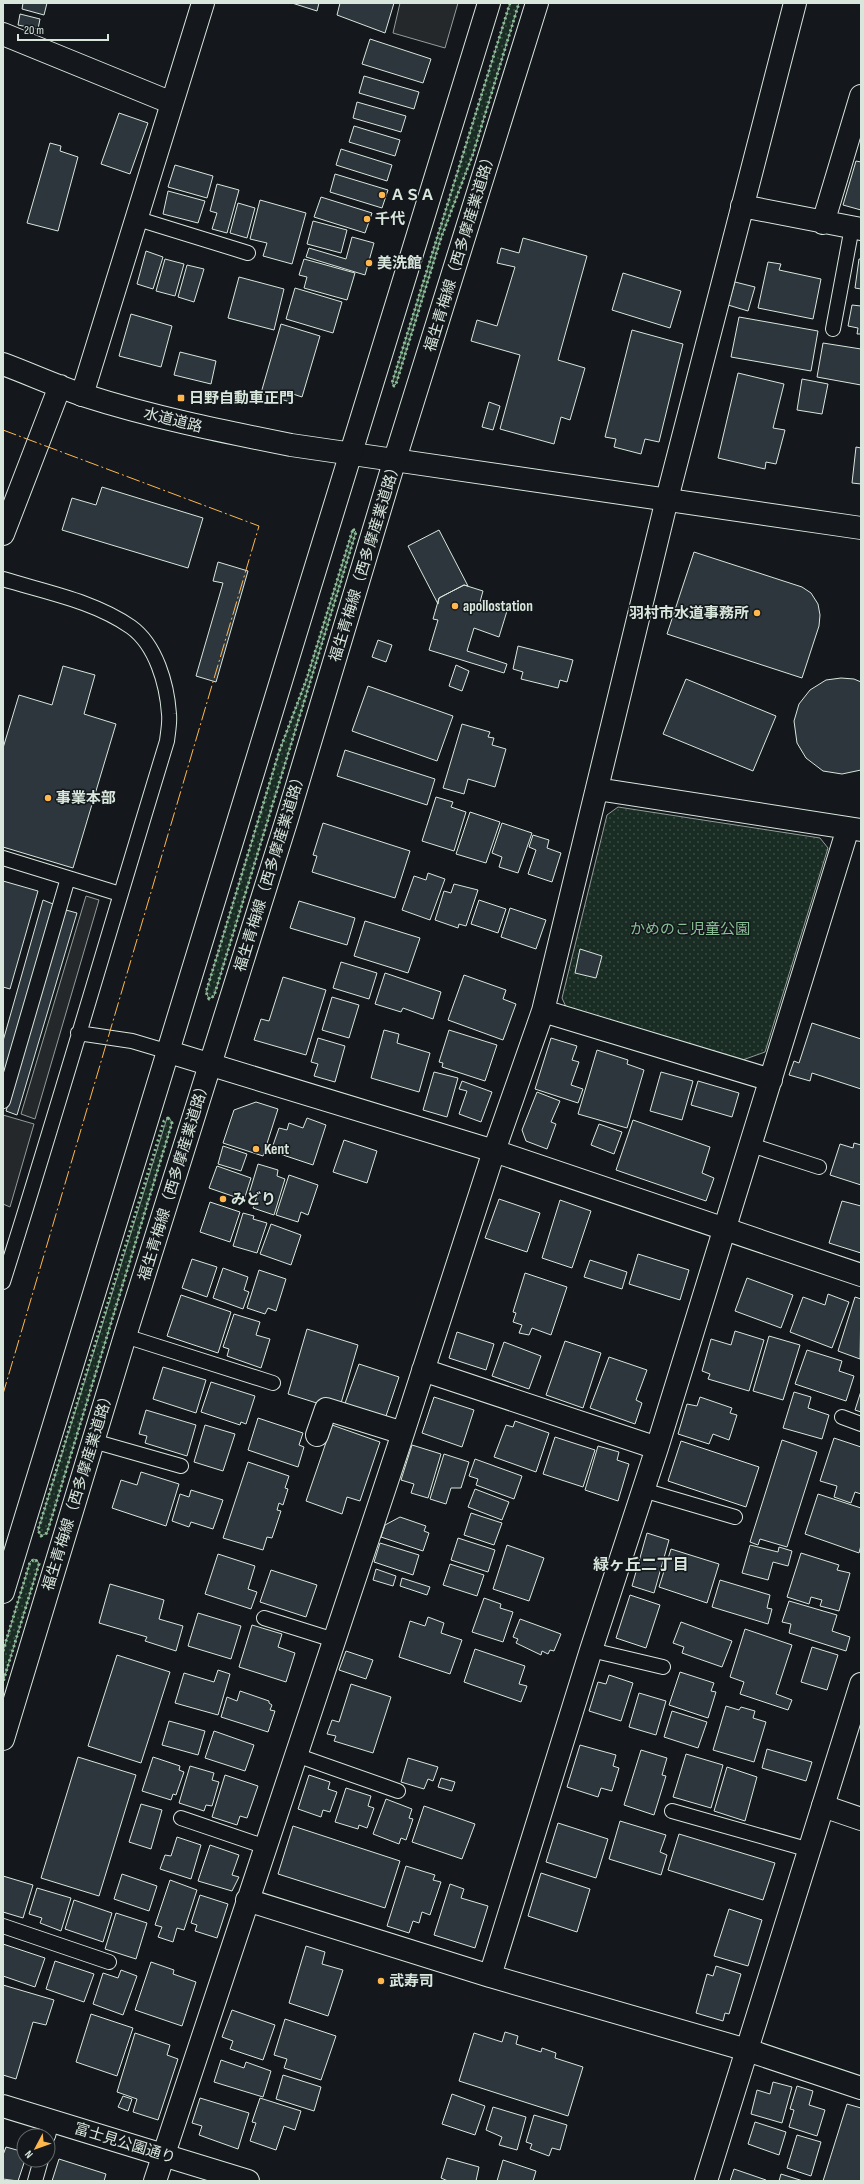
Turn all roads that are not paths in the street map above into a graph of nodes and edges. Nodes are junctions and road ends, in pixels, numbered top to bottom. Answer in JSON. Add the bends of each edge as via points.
{"nodes":[{"id":1,"x":203,"y":3,"type":"edge"},
{"id":2,"x":489,"y":3,"type":"edge"},
{"id":3,"x":537,"y":3,"type":"edge"},
{"id":4,"x":795,"y":3,"type":"edge"},
{"id":5,"x":3,"y":34,"type":"edge"},
{"id":6,"x":861,"y":96,"type":"edge"},
{"id":7,"x":172,"y":103,"type":"junction"},
{"id":8,"x":742,"y":206,"type":"junction"},
{"id":9,"x":138,"y":219,"type":"junction"},
{"id":10,"x":822,"y":223,"type":"junction"},
{"id":11,"x":856,"y":228,"type":"edge"},
{"id":12,"x":248,"y":252,"type":"dead end"},
{"id":13,"x":833,"y":329,"type":"dead end"},
{"id":14,"x":3,"y":364,"type":"edge"},
{"id":15,"x":60,"y":386,"type":"junction"},
{"id":16,"x":82,"y":395,"type":"junction"},
{"id":17,"x":349,"y":454,"type":"junction"},
{"id":18,"x":395,"y":459,"type":"junction"},
{"id":19,"x":667,"y":499,"type":"junction"},
{"id":20,"x":861,"y":528,"type":"edge"},
{"id":21,"x":3,"y":534,"type":"edge"},
{"id":22,"x":3,"y":579,"type":"edge"},
{"id":23,"x":597,"y":789,"type":"junction"},
{"id":24,"x":855,"y":829,"type":"edge"},
{"id":25,"x":3,"y":858,"type":"edge"},
{"id":26,"x":68,"y":878,"type":"junction"},
{"id":27,"x":120,"y":894,"type":"junction"},
{"id":28,"x":543,"y":1011,"type":"junction"},
{"id":29,"x":78,"y":1033,"type":"junction"},
{"id":30,"x":169,"y":1052,"type":"junction"},
{"id":31,"x":210,"y":1066,"type":"junction"},
{"id":32,"x":771,"y":1080,"type":"junction"},
{"id":33,"x":3,"y":1101,"type":"edge"},
{"id":34,"x":751,"y":1145,"type":"junction"},
{"id":35,"x":494,"y":1151,"type":"junction"},
{"id":36,"x":819,"y":1167,"type":"dead end"},
{"id":37,"x":724,"y":1230,"type":"junction"},
{"id":38,"x":861,"y":1275,"type":"edge"},
{"id":39,"x":3,"y":1282,"type":"edge"},
{"id":40,"x":125,"y":1336,"type":"junction"},
{"id":41,"x":423,"y":1370,"type":"junction"},
{"id":42,"x":274,"y":1383,"type":"dead end"},
{"id":43,"x":842,"y":1417,"type":"dead end"},
{"id":44,"x":861,"y":1424,"type":"edge"},
{"id":45,"x":403,"y":1433,"type":"junction"},
{"id":46,"x":317,"y":1435,"type":"dead end"},
{"id":47,"x":93,"y":1441,"type":"junction"},
{"id":48,"x":657,"y":1448,"type":"junction"},
{"id":49,"x":181,"y":1466,"type":"dead end"},
{"id":50,"x":643,"y":1490,"type":"junction"},
{"id":51,"x":735,"y":1517,"type":"dead end"},
{"id":52,"x":3,"y":1592,"type":"edge"},
{"id":53,"x":264,"y":1618,"type":"dead end"},
{"id":54,"x":334,"y":1640,"type":"junction"},
{"id":55,"x":591,"y":1650,"type":"junction"},
{"id":56,"x":663,"y":1667,"type":"dead end"},
{"id":57,"x":861,"y":1684,"type":"edge"},
{"id":58,"x":3,"y":1739,"type":"edge"},
{"id":59,"x":296,"y":1755,"type":"junction"},
{"id":60,"x":398,"y":1791,"type":"dead end"},
{"id":61,"x":823,"y":1806,"type":"junction"},
{"id":62,"x":672,"y":1811,"type":"dead end"},
{"id":63,"x":180,"y":1818,"type":"dead end"},
{"id":64,"x":861,"y":1819,"type":"edge"},
{"id":65,"x":266,"y":1847,"type":"junction"},
{"id":66,"x":810,"y":1850,"type":"junction"},
{"id":67,"x":247,"y":1900,"type":"junction"},
{"id":68,"x":3,"y":1926,"type":"edge"},
{"id":69,"x":109,"y":1962,"type":"dead end"},
{"id":70,"x":490,"y":1976,"type":"junction"},
{"id":71,"x":746,"y":2050,"type":"junction"},
{"id":72,"x":861,"y":2088,"type":"edge"},
{"id":73,"x":3,"y":2106,"type":"edge"},
{"id":74,"x":48,"y":2128,"type":"edge"},
{"id":75,"x":56,"y":2130,"type":"edge"},
{"id":76,"x":164,"y":2155,"type":"junction"},
{"id":77,"x":39,"y":2168,"type":"edge"},
{"id":78,"x":35,"y":2181,"type":"edge"},
{"id":79,"x":156,"y":2181,"type":"edge"},
{"id":80,"x":248,"y":2181,"type":"edge"},
{"id":81,"x":706,"y":2181,"type":"edge"}],
"edges":[{"from":1,"to":7,"type":"street"},
{"from":2,"to":17,"type":"street"},
{"from":3,"to":18,"type":"street","name":"福生青梅線（西多摩産業道路）"},
{"from":4,"to":8,"type":"street"},
{"from":5,"to":7,"type":"street"},
{"from":6,"to":10,"type":"street"},
{"from":7,"to":9,"type":"street"},
{"from":8,"to":10,"type":"street"},
{"from":8,"to":19,"type":"street"},
{"from":9,"to":12,"type":"lane"},
{"from":9,"to":16,"type":"street"},
{"from":10,"to":11,"type":"street"},
{"from":11,"to":13,"type":"lane"},
{"from":14,"to":15,"type":"street","name":"水道道路"},
{"from":15,"to":16,"type":"street","name":"水道道路"},
{"from":15,"to":21,"type":"street"},
{"from":16,"to":17,"type":"street","name":"水道道路","via":[[203,428]]},
{"from":17,"to":18,"type":"street","name":"水道道路"},
{"from":17,"to":30,"type":"street"},
{"from":18,"to":19,"type":"street","name":"水道道路"},
{"from":18,"to":31,"type":"street","name":"福生青梅線（西多摩産業道路）"},
{"from":19,"to":20,"type":"street","name":"水道道路"},
{"from":19,"to":23,"type":"street"},
{"from":22,"to":27,"type":"lane","via":[[98,609],[131,627],[146,643],[161,674],[170,715],[167,741]]},
{"from":23,"to":24,"type":"street"},
{"from":23,"to":28,"type":"street"},
{"from":24,"to":32,"type":"street"},
{"from":25,"to":26,"type":"lane"},
{"from":26,"to":27,"type":"lane"},
{"from":26,"to":33,"type":"lane"},
{"from":27,"to":29,"type":"lane"},
{"from":28,"to":32,"type":"street"},
{"from":28,"to":35,"type":"street"},
{"from":29,"to":30,"type":"lane","via":[[132,1041]]},
{"from":29,"to":39,"type":"lane"},
{"from":30,"to":31,"type":"street"},
{"from":30,"to":52,"type":"street"},
{"from":31,"to":35,"type":"street"},
{"from":31,"to":40,"type":"street","name":"福生青梅線（西多摩産業道路）"},
{"from":32,"to":34,"type":"street"},
{"from":34,"to":36,"type":"lane"},
{"from":34,"to":37,"type":"street"},
{"from":35,"to":37,"type":"street"},
{"from":35,"to":41,"type":"street"},
{"from":37,"to":38,"type":"street"},
{"from":37,"to":48,"type":"street"},
{"from":40,"to":42,"type":"lane"},
{"from":40,"to":47,"type":"street","name":"福生青梅線（西多摩産業道路）"},
{"from":41,"to":45,"type":"street"},
{"from":41,"to":48,"type":"street"},
{"from":43,"to":44,"type":"lane"},
{"from":45,"to":46,"type":"street","via":[[326,1409]]},
{"from":45,"to":54,"type":"street"},
{"from":47,"to":49,"type":"lane"},
{"from":47,"to":58,"type":"street","name":"福生青梅線（西多摩産業道路）"},
{"from":48,"to":50,"type":"street"},
{"from":50,"to":51,"type":"lane"},
{"from":50,"to":55,"type":"street"},
{"from":53,"to":54,"type":"lane"},
{"from":54,"to":59,"type":"street"},
{"from":55,"to":56,"type":"lane"},
{"from":55,"to":70,"type":"street"},
{"from":57,"to":61,"type":"street"},
{"from":59,"to":60,"type":"lane"},
{"from":59,"to":65,"type":"street"},
{"from":61,"to":64,"type":"street"},
{"from":61,"to":66,"type":"street"},
{"from":62,"to":66,"type":"lane"},
{"from":63,"to":65,"type":"lane"},
{"from":65,"to":67,"type":"street"},
{"from":66,"to":71,"type":"street"},
{"from":67,"to":70,"type":"street"},
{"from":67,"to":76,"type":"street"},
{"from":68,"to":69,"type":"lane"},
{"from":70,"to":71,"type":"street"},
{"from":71,"to":72,"type":"street"},
{"from":71,"to":81,"type":"street"},
{"from":73,"to":74,"type":"street","name":"富士見公園通り"},
{"from":75,"to":76,"type":"street","name":"富士見公園通り"},
{"from":76,"to":79,"type":"street"},
{"from":76,"to":80,"type":"street","name":"富士見公園通り"},
{"from":77,"to":78,"type":"lane"}]}
